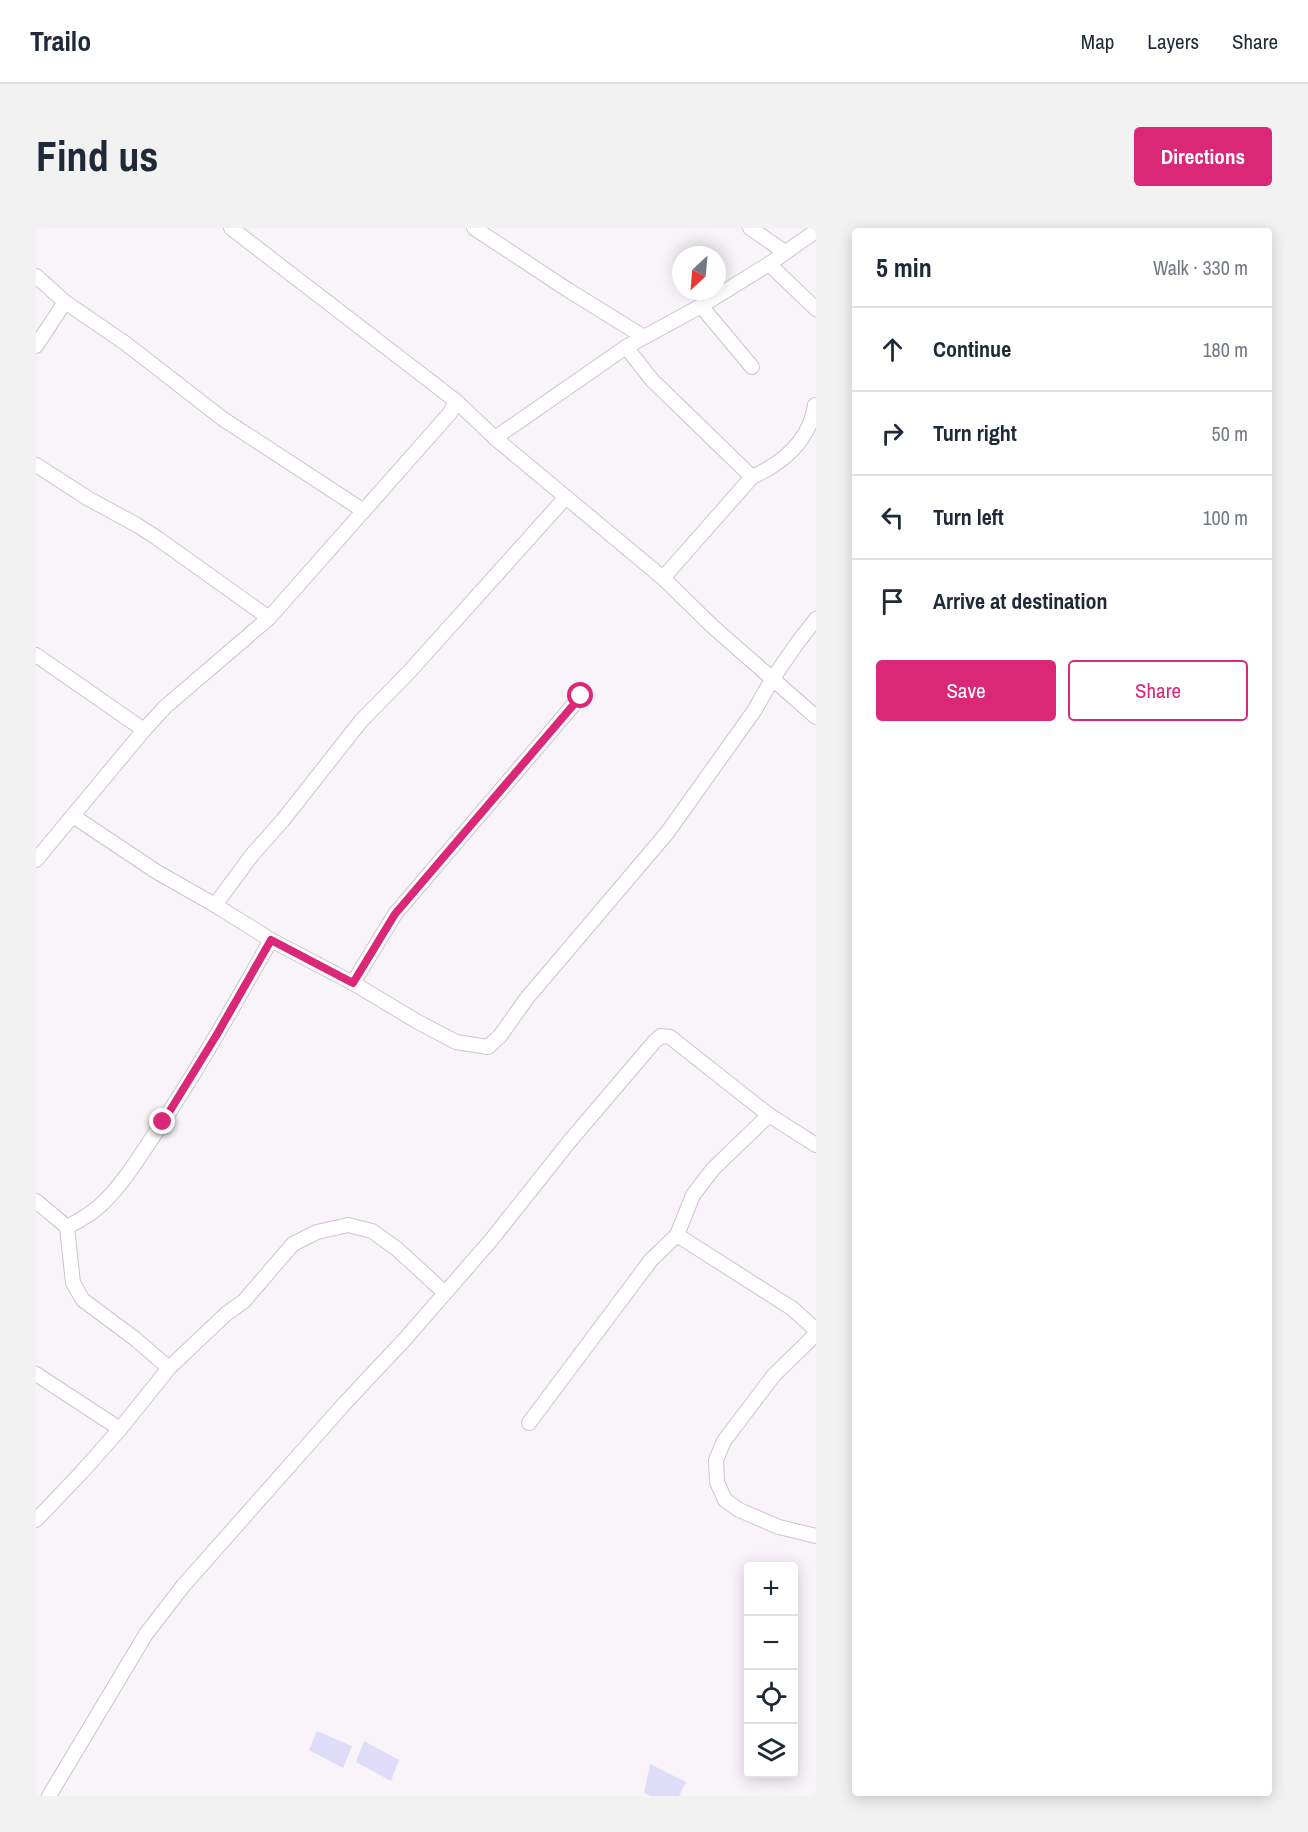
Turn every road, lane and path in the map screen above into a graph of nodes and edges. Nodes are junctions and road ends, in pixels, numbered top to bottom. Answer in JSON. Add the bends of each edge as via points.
{"nodes":[{"id":1,"x":231,"y":228,"type":"edge"},
{"id":2,"x":474,"y":228,"type":"edge"},
{"id":3,"x":750,"y":228,"type":"edge"},
{"id":4,"x":816,"y":231,"type":"edge"},
{"id":5,"x":785,"y":252,"type":"junction"},
{"id":6,"x":769,"y":264,"type":"junction"},
{"id":7,"x":36,"y":276,"type":"edge"},
{"id":8,"x":65,"y":302,"type":"junction"},
{"id":9,"x":701,"y":306,"type":"junction"},
{"id":10,"x":816,"y":309,"type":"edge"},
{"id":11,"x":644,"y":337,"type":"junction"},
{"id":12,"x":36,"y":346,"type":"edge"},
{"id":13,"x":626,"y":347,"type":"junction"},
{"id":14,"x":752,"y":367,"type":"dead end"},
{"id":15,"x":456,"y":402,"type":"junction"},
{"id":16,"x":815,"y":405,"type":"edge"},
{"id":17,"x":495,"y":438,"type":"junction"},
{"id":18,"x":36,"y":465,"type":"edge"},
{"id":19,"x":752,"y":477,"type":"junction"},
{"id":20,"x":566,"y":497,"type":"junction"},
{"id":21,"x":364,"y":511,"type":"junction"},
{"id":22,"x":663,"y":578,"type":"junction"},
{"id":23,"x":269,"y":618,"type":"junction"},
{"id":24,"x":816,"y":619,"type":"edge"},
{"id":25,"x":38,"y":660,"type":"edge"},
{"id":26,"x":773,"y":678,"type":"junction"},
{"id":27,"x":581,"y":696,"type":"dead end"},
{"id":28,"x":816,"y":717,"type":"edge"},
{"id":29,"x":144,"y":730,"type":"junction"},
{"id":30,"x":73,"y":816,"type":"junction"},
{"id":31,"x":36,"y":860,"type":"edge"},
{"id":32,"x":215,"y":905,"type":"junction"},
{"id":33,"x":271,"y":940,"type":"junction"},
{"id":34,"x":353,"y":983,"type":"junction"},
{"id":35,"x":769,"y":1115,"type":"junction"},
{"id":36,"x":816,"y":1145,"type":"edge"},
{"id":37,"x":36,"y":1201,"type":"edge"},
{"id":38,"x":67,"y":1227,"type":"junction"},
{"id":39,"x":677,"y":1235,"type":"junction"},
{"id":40,"x":446,"y":1293,"type":"junction"},
{"id":41,"x":816,"y":1332,"type":"edge"},
{"id":42,"x":169,"y":1368,"type":"junction"},
{"id":43,"x":36,"y":1374,"type":"edge"},
{"id":44,"x":529,"y":1423,"type":"dead end"},
{"id":45,"x":120,"y":1429,"type":"junction"},
{"id":46,"x":36,"y":1520,"type":"edge"},
{"id":47,"x":816,"y":1536,"type":"edge"},
{"id":48,"x":49,"y":1796,"type":"edge"}],
"edges":[{"from":1,"to":15,"type":"street"},
{"from":2,"to":11,"type":"street"},
{"from":3,"to":5,"type":"street"},
{"from":4,"to":5,"type":"street"},
{"from":5,"to":6,"type":"street"},
{"from":6,"to":9,"type":"street"},
{"from":6,"to":10,"type":"street"},
{"from":7,"to":8,"type":"street"},
{"from":8,"to":12,"type":"street"},
{"from":8,"to":21,"type":"street","via":[[223,418]]},
{"from":9,"to":11,"type":"street"},
{"from":9,"to":14,"type":"street"},
{"from":11,"to":13,"type":"street"},
{"from":13,"to":17,"type":"street"},
{"from":13,"to":19,"type":"street","via":[[652,380]]},
{"from":15,"to":17,"type":"street"},
{"from":15,"to":21,"type":"street"},
{"from":16,"to":19,"type":"street","via":[[813,419],[793,449],[772,469]]},
{"from":17,"to":20,"type":"street"},
{"from":18,"to":23,"type":"street","via":[[157,538]]},
{"from":19,"to":22,"type":"street"},
{"from":20,"to":22,"type":"street"},
{"from":20,"to":32,"type":"street","via":[[361,721]]},
{"from":21,"to":23,"type":"street"},
{"from":22,"to":26,"type":"street"},
{"from":23,"to":29,"type":"street","via":[[165,707]]},
{"from":24,"to":26,"type":"street"},
{"from":25,"to":29,"type":"street"},
{"from":26,"to":28,"type":"street"},
{"from":26,"to":34,"type":"street","via":[[667,833],[488,1047],[456,1042]]},
{"from":27,"to":34,"type":"street","via":[[395,914]]},
{"from":29,"to":30,"type":"street"},
{"from":30,"to":31,"type":"street"},
{"from":30,"to":32,"type":"street"},
{"from":32,"to":33,"type":"street"},
{"from":33,"to":34,"type":"street"},
{"from":33,"to":38,"type":"street","via":[[198,1066],[132,1168],[104,1202]]},
{"from":35,"to":36,"type":"street"},
{"from":35,"to":39,"type":"street","via":[[713,1169],[693,1195]]},
{"from":35,"to":40,"type":"street","via":[[683,1046],[662,1036]]},
{"from":37,"to":38,"type":"street"},
{"from":38,"to":42,"type":"street","via":[[73,1283],[83,1300]]},
{"from":39,"to":41,"type":"street","via":[[792,1309]]},
{"from":39,"to":44,"type":"street","via":[[651,1260]]},
{"from":40,"to":42,"type":"street","via":[[372,1231],[348,1225],[317,1232],[293,1244],[244,1301]]},
{"from":40,"to":48,"type":"street","via":[[183,1586],[146,1634]]},
{"from":41,"to":47,"type":"street","via":[[774,1375],[724,1441],[716,1460],[717,1482],[725,1500],[779,1527]]},
{"from":42,"to":45,"type":"street"},
{"from":43,"to":45,"type":"street"},
{"from":45,"to":46,"type":"street"}]}
